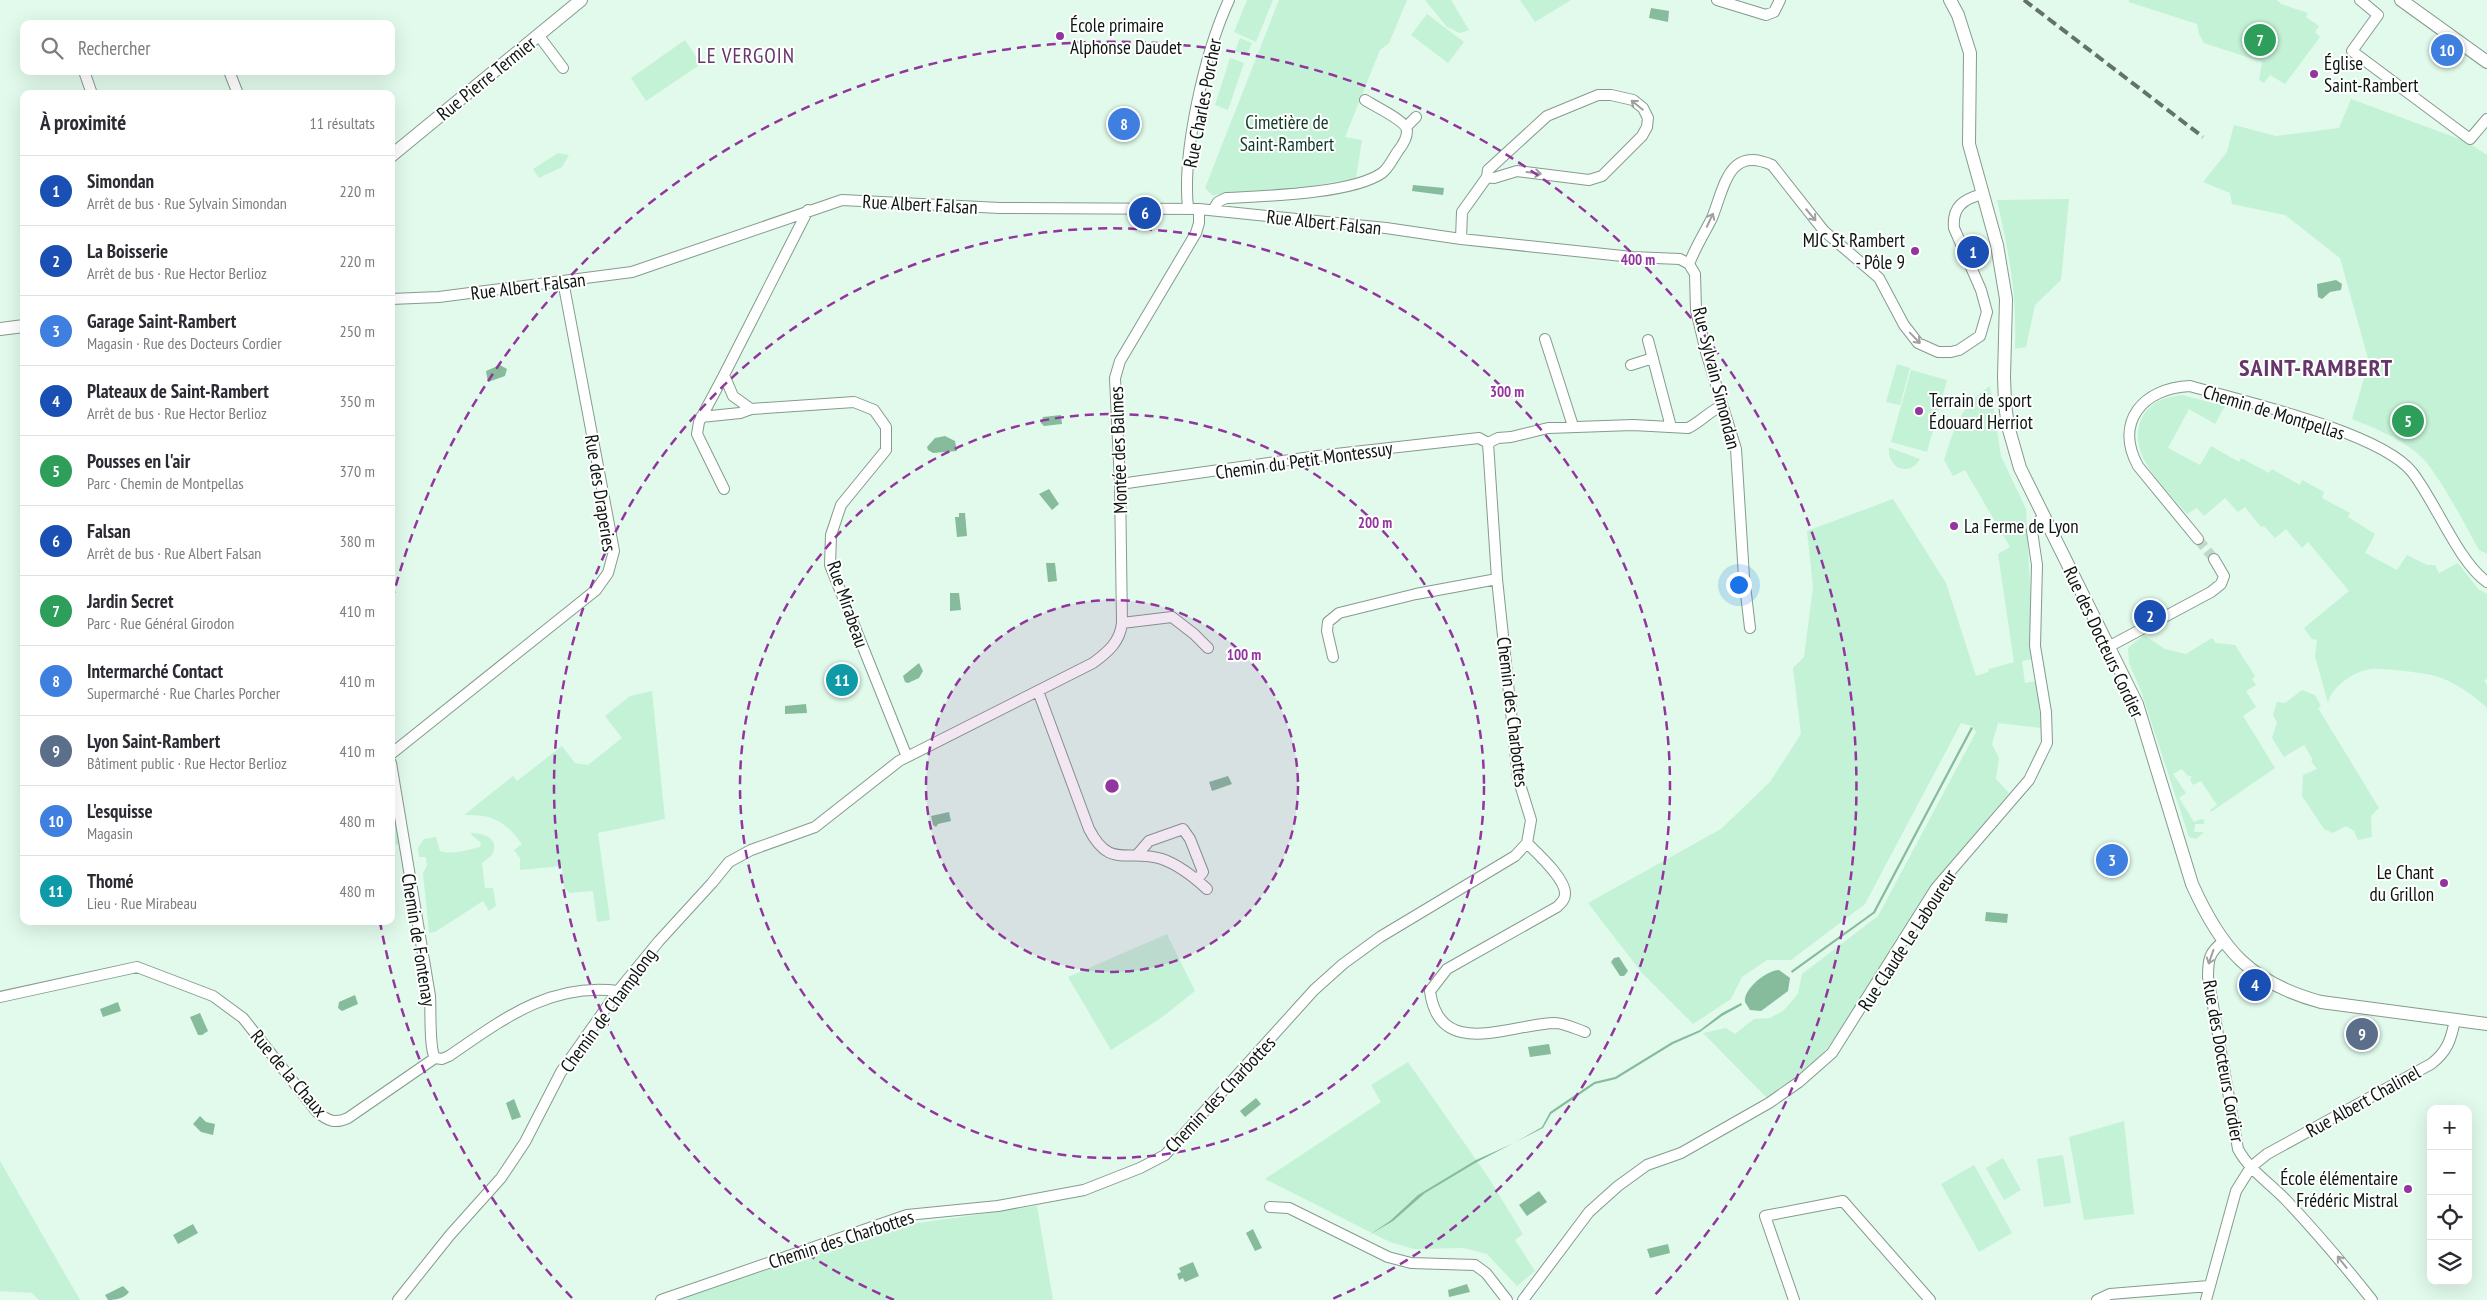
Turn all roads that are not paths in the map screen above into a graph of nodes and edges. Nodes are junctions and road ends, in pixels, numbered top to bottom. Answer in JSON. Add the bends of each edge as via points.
{"nodes":[{"id":1,"x":581,"y":0,"type":"edge"},
{"id":2,"x":1229,"y":0,"type":"edge"},
{"id":3,"x":1717,"y":0,"type":"edge"},
{"id":4,"x":1780,"y":0,"type":"edge"},
{"id":5,"x":1950,"y":0,"type":"edge"},
{"id":6,"x":2360,"y":0,"type":"edge"},
{"id":7,"x":2401,"y":0,"type":"edge"},
{"id":8,"x":539,"y":36,"type":"junction"},
{"id":9,"x":2487,"y":62,"type":"edge"},
{"id":10,"x":85,"y":75,"type":"edge"},
{"id":11,"x":231,"y":75,"type":"edge"},
{"id":12,"x":559,"y":78,"type":"dead end"},
{"id":13,"x":91,"y":90,"type":"edge"},
{"id":14,"x":236,"y":90,"type":"edge"},
{"id":15,"x":1365,"y":100,"type":"dead end"},
{"id":16,"x":1416,"y":117,"type":"dead end"},
{"id":17,"x":2487,"y":119,"type":"edge"},
{"id":18,"x":1406,"y":127,"type":"junction"},
{"id":19,"x":395,"y":153,"type":"edge"},
{"id":20,"x":1486,"y":177,"type":"junction"},
{"id":21,"x":1983,"y":194,"type":"junction"},
{"id":22,"x":1188,"y":208,"type":"junction"},
{"id":23,"x":1199,"y":209,"type":"junction"},
{"id":24,"x":808,"y":210,"type":"junction"},
{"id":25,"x":1213,"y":210,"type":"junction"},
{"id":26,"x":1461,"y":239,"type":"junction"},
{"id":27,"x":1689,"y":264,"type":"junction"},
{"id":28,"x":563,"y":282,"type":"junction"},
{"id":29,"x":395,"y":299,"type":"edge"},
{"id":30,"x":20,"y":326,"type":"edge"},
{"id":31,"x":0,"y":329,"type":"edge"},
{"id":32,"x":1546,"y":338,"type":"dead end"},
{"id":33,"x":1648,"y":340,"type":"dead end"},
{"id":34,"x":1653,"y":358,"type":"junction"},
{"id":35,"x":1631,"y":365,"type":"dead end"},
{"id":36,"x":724,"y":375,"type":"junction"},
{"id":37,"x":1722,"y":406,"type":"junction"},
{"id":38,"x":751,"y":409,"type":"junction"},
{"id":39,"x":701,"y":417,"type":"junction"},
{"id":40,"x":1573,"y":426,"type":"junction"},
{"id":41,"x":1671,"y":427,"type":"junction"},
{"id":42,"x":1488,"y":443,"type":"junction"},
{"id":43,"x":1120,"y":484,"type":"junction"},
{"id":44,"x":724,"y":489,"type":"dead end"},
{"id":45,"x":2043,"y":516,"type":"junction"},
{"id":46,"x":2198,"y":540,"type":"tunnel mouth"},
{"id":47,"x":2214,"y":559,"type":"tunnel mouth"},
{"id":48,"x":1498,"y":579,"type":"junction"},
{"id":49,"x":2487,"y":582,"type":"edge"},
{"id":50,"x":1122,"y":623,"type":"junction"},
{"id":51,"x":1750,"y":628,"type":"dead end"},
{"id":52,"x":2110,"y":646,"type":"junction"},
{"id":53,"x":1208,"y":648,"type":"dead end"},
{"id":54,"x":1333,"y":657,"type":"dead end"},
{"id":55,"x":1038,"y":691,"type":"junction"},
{"id":56,"x":395,"y":751,"type":"edge"},
{"id":57,"x":906,"y":757,"type":"junction"},
{"id":58,"x":873,"y":779,"type":"joint"},
{"id":59,"x":395,"y":787,"type":"edge"},
{"id":60,"x":1528,"y":843,"type":"junction"},
{"id":61,"x":1137,"y":855,"type":"junction"},
{"id":62,"x":1197,"y":880,"type":"junction"},
{"id":63,"x":1207,"y":889,"type":"dead end"},
{"id":64,"x":2223,"y":942,"type":"junction"},
{"id":65,"x":618,"y":991,"type":"junction"},
{"id":66,"x":0,"y":997,"type":"edge"},
{"id":67,"x":2455,"y":1020,"type":"junction"},
{"id":68,"x":2487,"y":1024,"type":"edge"},
{"id":69,"x":1584,"y":1032,"type":"dead end"},
{"id":70,"x":435,"y":1058,"type":"junction"},
{"id":71,"x":2251,"y":1167,"type":"junction"},
{"id":72,"x":1270,"y":1207,"type":"dead end"},
{"id":73,"x":2209,"y":1286,"type":"junction"},
{"id":74,"x":398,"y":1300,"type":"edge"},
{"id":75,"x":660,"y":1300,"type":"edge"},
{"id":76,"x":1507,"y":1300,"type":"edge"},
{"id":77,"x":1523,"y":1300,"type":"edge"},
{"id":78,"x":1794,"y":1300,"type":"edge"},
{"id":79,"x":1930,"y":1300,"type":"edge"},
{"id":80,"x":2097,"y":1300,"type":"edge"},
{"id":81,"x":2206,"y":1300,"type":"edge"},
{"id":82,"x":2372,"y":1300,"type":"edge"}],
"edges":[{"from":1,"to":8,"type":"street","name":"Rue Pierre Termier"},
{"from":2,"to":22,"type":"street","name":"Rue Charles Porcher","via":[[1216,28],[1204,76],[1189,168]]},
{"from":3,"to":4,"type":"street","via":[[1766,15],[1774,12]]},
{"from":5,"to":21,"type":"street","name":"Rue des Docteurs Cordier","via":[[1964,29],[1970,53],[1969,144]]},
{"from":6,"to":17,"type":"street","via":[[2378,15],[2352,51],[2470,139]]},
{"from":7,"to":9,"type":"street"},
{"from":8,"to":12,"type":"street","via":[[564,64]]},
{"from":8,"to":19,"type":"street","name":"Rue Pierre Termier"},
{"from":10,"to":13,"type":"street"},
{"from":11,"to":14,"type":"street"},
{"from":15,"to":18,"type":"street"},
{"from":16,"to":18,"type":"street"},
{"from":18,"to":25,"type":"street","via":[[1408,132],[1404,142],[1384,172],[1363,182],[1306,193],[1226,198]]},
{"from":20,"to":20,"type":"street","one_way":true,"via":[[1494,178],[1517,171],[1589,180],[1602,176],[1642,136],[1648,118],[1643,108],[1633,100],[1604,95],[1583,100],[1547,116],[1488,170]]},
{"from":20,"to":26,"type":"street","via":[[1462,212]]},
{"from":27,"to":21,"type":"street","one_way":true,"via":[[1735,166],[1749,160],[1761,160],[1772,166],[1824,231],[1878,278],[1904,325],[1918,342],[1938,352],[1951,352],[1980,336],[1987,312],[1954,228],[1953,217],[1956,208],[1969,198]]},
{"from":21,"to":45,"type":"street","name":"Rue des Docteurs Cordier","via":[[1998,245],[2006,299],[2004,377],[2008,426],[2020,468]]},
{"from":22,"to":23,"type":"street","name":"Rue Albert Falsan"},
{"from":22,"to":24,"type":"street","name":"Rue Albert Falsan","via":[[1000,208],[842,200]]},
{"from":23,"to":25,"type":"street","name":"Rue Albert Falsan"},
{"from":23,"to":43,"type":"street","name":"Montée des Balmes","via":[[1196,233],[1120,360],[1115,378]]},
{"from":24,"to":28,"type":"street","name":"Rue Albert Falsan","via":[[632,272]]},
{"from":24,"to":36,"type":"street"},
{"from":25,"to":26,"type":"street","name":"Rue Albert Falsan"},
{"from":26,"to":27,"type":"street","name":"Rue Albert Falsan","via":[[1680,259]]},
{"from":27,"to":37,"type":"street","name":"Rue Sylvain Simondan","via":[[1695,274],[1696,310]]},
{"from":28,"to":29,"type":"street","name":"Rue Albert Falsan","via":[[439,297]]},
{"from":28,"to":56,"type":"street","name":"Rue des Draperies","via":[[614,551],[608,573],[596,590]]},
{"from":30,"to":31,"type":"street"},
{"from":32,"to":40,"type":"street"},
{"from":33,"to":34,"type":"street"},
{"from":34,"to":35,"type":"street"},
{"from":34,"to":41,"type":"street"},
{"from":36,"to":38,"type":"street","via":[[733,396]]},
{"from":36,"to":39,"type":"street"},
{"from":37,"to":41,"type":"street","via":[[1711,410],[1688,428]]},
{"from":37,"to":51,"type":"street","name":"Rue Sylvain Simondan","via":[[1739,468]]},
{"from":38,"to":39,"type":"street","name":"Rue Mirabeau"},
{"from":38,"to":57,"type":"street","name":"Rue Mirabeau","via":[[854,402],[874,410],[886,427],[886,450],[841,505],[830,535],[830,565]]},
{"from":39,"to":44,"type":"street","via":[[697,434]]},
{"from":40,"to":41,"type":"street"},
{"from":40,"to":42,"type":"street","via":[[1548,428]]},
{"from":42,"to":43,"type":"street","name":"Chemin du Petit Montessuy","via":[[1478,438],[1405,446]]},
{"from":42,"to":48,"type":"street","name":"Chemin des Charbottes"},
{"from":43,"to":50,"type":"street","name":"Montée des Balmes"},
{"from":45,"to":52,"type":"street","name":"Rue des Docteurs Cordier"},
{"from":45,"to":77,"type":"street","name":"Rue Claude Le Laboureur","via":[[2032,531],[2037,565],[2035,646],[2046,712],[2047,743],[2029,780],[1936,888],[1832,1054],[1769,1103],[1681,1153],[1647,1165],[1618,1186],[1589,1212]]},
{"from":46,"to":49,"type":"street","name":"Chemin de Montpellas","via":[[2138,466],[2131,452],[2132,419],[2139,408],[2161,390],[2174,386],[2190,386],[2313,422],[2396,456],[2434,504],[2467,562]]},
{"from":47,"to":52,"type":"street","via":[[2224,576],[2221,584]]},
{"from":48,"to":54,"type":"street","via":[[1416,594],[1340,613],[1328,622]]},
{"from":48,"to":60,"type":"street","name":"Chemin des Charbottes","via":[[1518,778],[1530,820]]},
{"from":50,"to":53,"type":"street","via":[[1172,617]]},
{"from":50,"to":55,"type":"street","name":"Montée des Balmes","via":[[1121,634],[1110,650],[1093,663]]},
{"from":52,"to":64,"type":"street","name":"Rue des Docteurs Cordier","via":[[2137,704],[2192,884]]},
{"from":55,"to":57,"type":"street","name":"Montée des Balmes"},
{"from":55,"to":61,"type":"street","via":[[1095,840],[1111,854],[1123,857]]},
{"from":57,"to":58,"type":"street","name":"Montée des Balmes"},
{"from":58,"to":65,"type":"street","name":"Chemin de Champlong","via":[[815,827],[751,850],[729,862]]},
{"from":59,"to":70,"type":"street","name":"Chemin de Fontenay","via":[[430,996],[431,1051]]},
{"from":60,"to":69,"type":"street","via":[[1560,879],[1566,892],[1564,900],[1447,969],[1430,991],[1432,1004],[1445,1023],[1470,1035],[1557,1023]]},
{"from":60,"to":75,"type":"street","name":"Chemin des Charbottes","via":[[1515,856],[1380,937],[1343,964],[1314,990],[1165,1155],[1149,1164],[1084,1190],[998,1206],[907,1215]]},
{"from":61,"to":62,"type":"street","via":[[1162,859]]},
{"from":61,"to":62,"type":"street","via":[[1149,841],[1183,829],[1203,872]]},
{"from":62,"to":63,"type":"street"},
{"from":64,"to":67,"type":"street","via":[[2257,975],[2300,997]]},
{"from":64,"to":71,"type":"street","name":"Rue des Docteurs Cordier","one_way":true,"via":[[2212,950],[2208,977],[2238,1149]]},
{"from":65,"to":70,"type":"street","name":"Rue de la Chaux","via":[[596,988],[556,995],[512,1014],[449,1056]]},
{"from":65,"to":74,"type":"street","name":"Chemin de Champlong","via":[[561,1072],[525,1142],[501,1178]]},
{"from":66,"to":70,"type":"street","name":"Rue de la Chaux","via":[[137,968],[213,996],[243,1018],[317,1112],[333,1122],[348,1118]]},
{"from":67,"to":68,"type":"street"},
{"from":67,"to":71,"type":"street","name":"Rue Albert Chalinel","via":[[2449,1046],[2431,1064],[2267,1154]]},
{"from":71,"to":73,"type":"street","name":"Rue des Docteurs Cordier","via":[[2236,1190]]},
{"from":82,"to":71,"type":"street","one_way":true,"via":[[2324,1242]]},
{"from":72,"to":76,"type":"street","via":[[1289,1208],[1388,1257],[1411,1263],[1475,1265],[1486,1273]]},
{"from":73,"to":80,"type":"street","via":[[2110,1294]]},
{"from":73,"to":81,"type":"street","name":"Rue des Docteurs Cordier"},
{"from":78,"to":79,"type":"street","via":[[1765,1216],[1843,1201]]}]}
